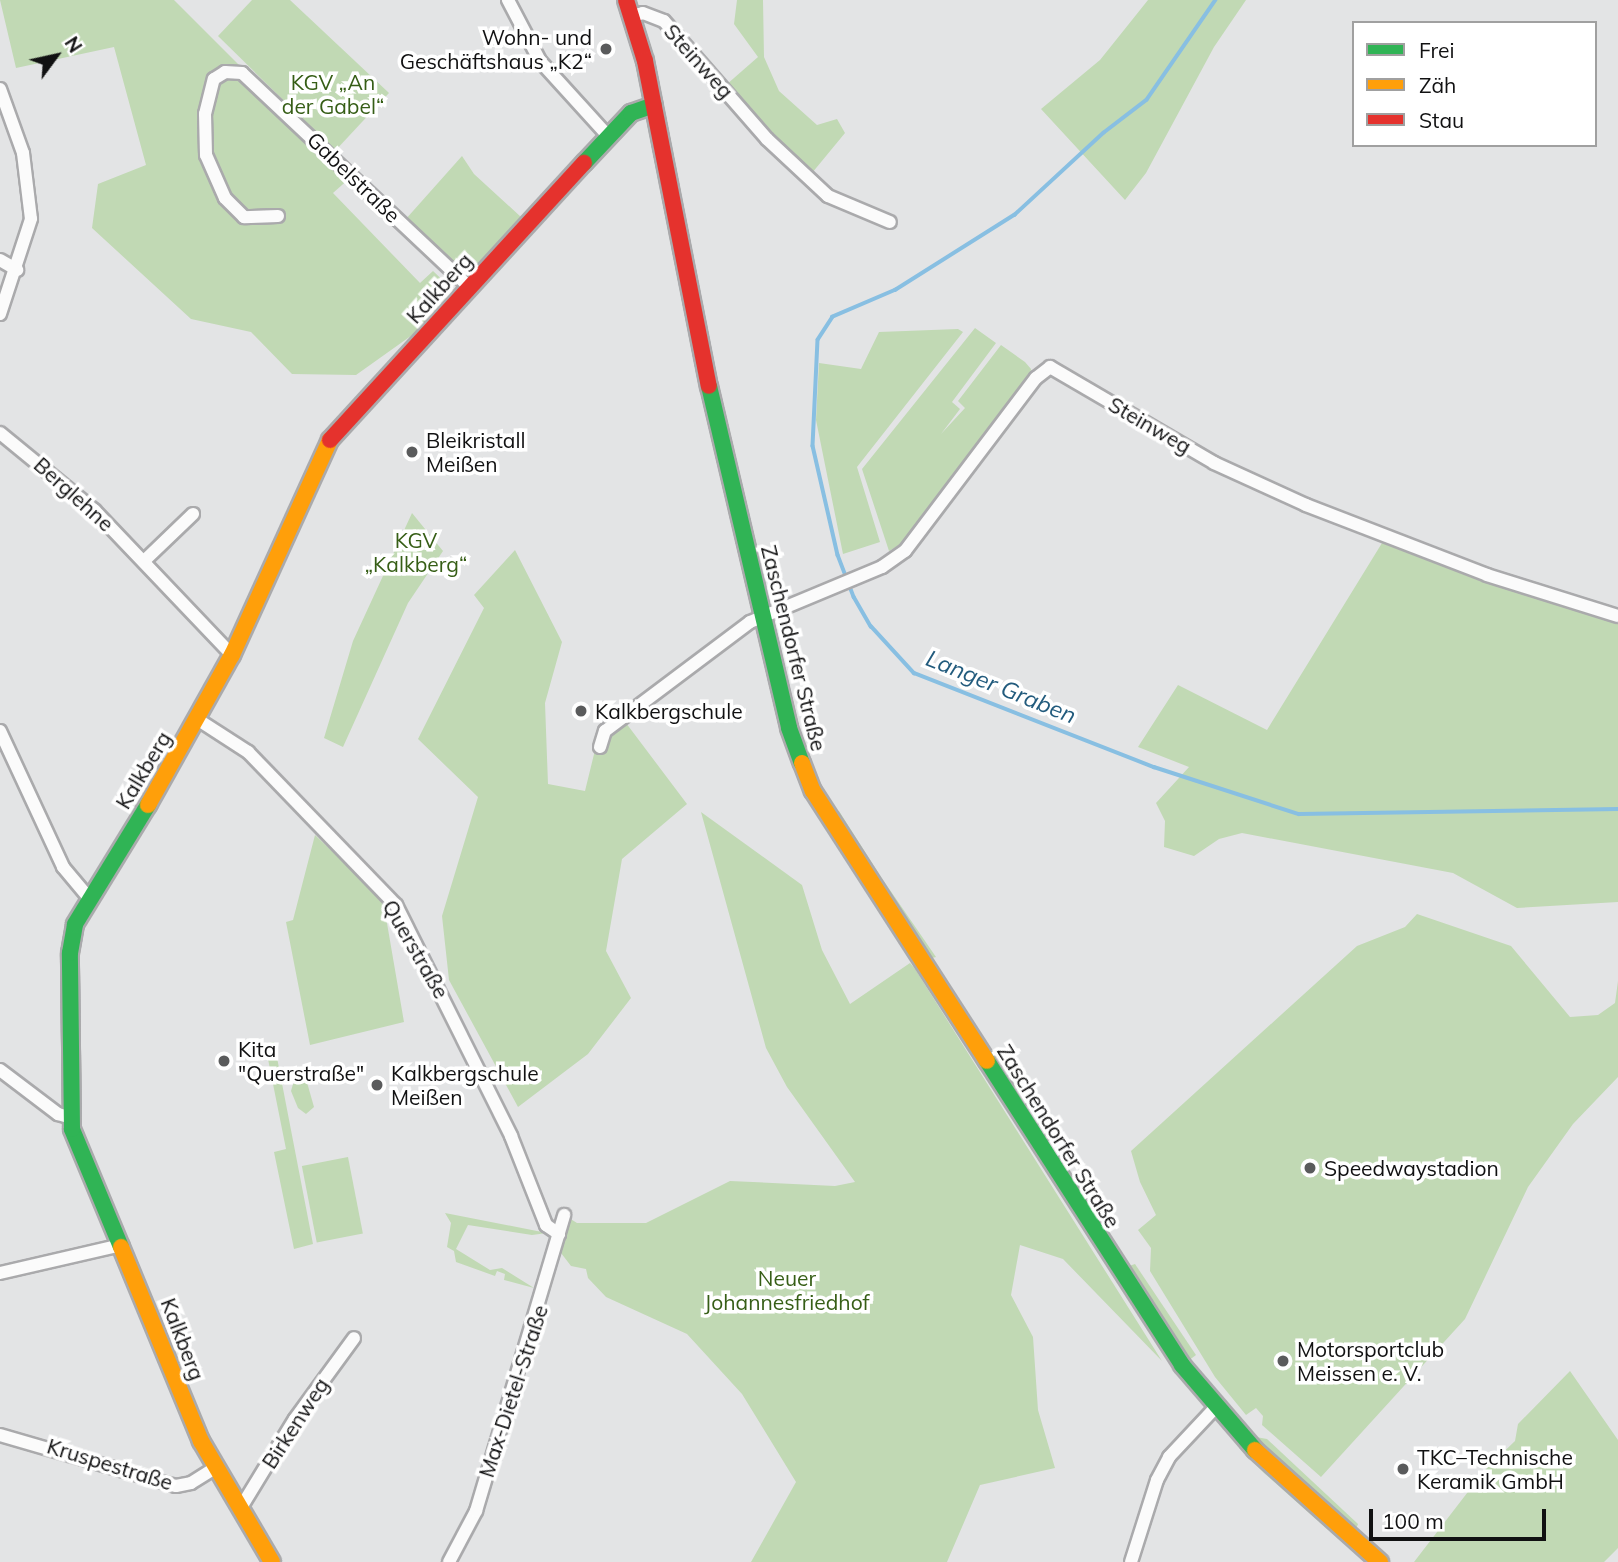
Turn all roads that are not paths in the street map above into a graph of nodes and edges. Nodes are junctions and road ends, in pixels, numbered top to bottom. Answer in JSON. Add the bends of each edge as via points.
{"nodes":[{"id":1,"x":508,"y":0,"type":"edge"},
{"id":2,"x":626,"y":0,"type":"edge"},
{"id":3,"x":632,"y":16,"type":"junction"},
{"id":4,"x":0,"y":89,"type":"edge"},
{"id":5,"x":654,"y":105,"type":"junction"},
{"id":6,"x":608,"y":136,"type":"junction"},
{"id":7,"x":278,"y":216,"type":"dead end"},
{"id":8,"x":890,"y":222,"type":"dead end"},
{"id":9,"x":0,"y":260,"type":"edge"},
{"id":10,"x":17,"y":270,"type":"junction"},
{"id":11,"x":469,"y":287,"type":"junction"},
{"id":12,"x":0,"y":314,"type":"edge"},
{"id":13,"x":0,"y":433,"type":"edge"},
{"id":14,"x":193,"y":514,"type":"dead end"},
{"id":15,"x":144,"y":561,"type":"junction"},
{"id":16,"x":762,"y":615,"type":"junction"},
{"id":17,"x":1618,"y":616,"type":"edge"},
{"id":18,"x":232,"y":655,"type":"junction"},
{"id":19,"x":197,"y":719,"type":"junction"},
{"id":20,"x":0,"y":731,"type":"edge"},
{"id":21,"x":600,"y":747,"type":"dead end"},
{"id":22,"x":89,"y":898,"type":"junction"},
{"id":23,"x":0,"y":1070,"type":"edge"},
{"id":24,"x":72,"y":1118,"type":"junction"},
{"id":25,"x":564,"y":1215,"type":"dead end"},
{"id":26,"x":559,"y":1234,"type":"junction"},
{"id":27,"x":121,"y":1245,"type":"junction"},
{"id":28,"x":0,"y":1273,"type":"edge"},
{"id":29,"x":354,"y":1338,"type":"dead end"},
{"id":30,"x":1215,"y":1408,"type":"junction"},
{"id":31,"x":0,"y":1435,"type":"edge"},
{"id":32,"x":215,"y":1468,"type":"junction"},
{"id":33,"x":240,"y":1509,"type":"junction"},
{"id":34,"x":1133,"y":1557,"type":"edge"},
{"id":35,"x":272,"y":1562,"type":"edge"},
{"id":36,"x":449,"y":1562,"type":"edge"},
{"id":37,"x":1380,"y":1562,"type":"edge"}],
"edges":[{"from":1,"to":6,"type":"street","via":[[540,61]]},
{"from":2,"to":3,"type":"street","name":"Zaschendorfer Straße"},
{"from":3,"to":5,"type":"street","name":"Zaschendorfer Straße"},
{"from":3,"to":8,"type":"street","name":"Steinweg","via":[[643,13],[664,21],[767,139],[828,196]]},
{"from":4,"to":10,"type":"street","via":[[30,187],[31,219]]},
{"from":5,"to":6,"type":"street","name":"Kalkberg","via":[[631,113]]},
{"from":5,"to":16,"type":"street","name":"Zaschendorfer Straße","via":[[714,410]]},
{"from":6,"to":11,"type":"street","name":"Kalkberg"},
{"from":7,"to":11,"type":"street","name":"Gabelstraße","via":[[244,217],[225,198],[206,155],[205,114],[214,79],[225,72],[242,73]]},
{"from":9,"to":10,"type":"street"},
{"from":10,"to":12,"type":"street"},
{"from":11,"to":18,"type":"street","name":"Kalkberg","via":[[329,441]]},
{"from":13,"to":15,"type":"street","name":"Berglehne","via":[[69,487]]},
{"from":14,"to":15,"type":"street"},
{"from":15,"to":18,"type":"street","name":"Berglehne"},
{"from":16,"to":17,"type":"street","name":"Steinweg","via":[[895,559],[915,541],[1028,388],[1050,367],[1214,463],[1306,505],[1487,575]]},
{"from":16,"to":21,"type":"street","via":[[605,731]]},
{"from":16,"to":30,"type":"street","name":"Zaschendorfer Straße","via":[[789,728],[813,791],[832,825],[1151,1320]]},
{"from":18,"to":19,"type":"street","name":"Kalkberg"},
{"from":19,"to":22,"type":"street","name":"Kalkberg"},
{"from":19,"to":26,"type":"street","name":"Querstraße","via":[[248,752],[396,905],[511,1136],[547,1225]]},
{"from":20,"to":22,"type":"street","via":[[63,867]]},
{"from":22,"to":24,"type":"street","name":"Kalkberg","via":[[75,924],[70,953]]},
{"from":23,"to":24,"type":"street","via":[[58,1114]]},
{"from":24,"to":27,"type":"street","name":"Kalkberg","via":[[76,1141]]},
{"from":25,"to":26,"type":"street","name":"Max-Dietel-Straße"},
{"from":26,"to":36,"type":"street","name":"Max-Dietel-Straße","via":[[476,1511]]},
{"from":27,"to":28,"type":"street"},
{"from":27,"to":32,"type":"street","name":"Kalkberg"},
{"from":29,"to":33,"type":"street","name":"Birkenweg","via":[[295,1419]]},
{"from":30,"to":34,"type":"street","via":[[1169,1457],[1157,1480]]},
{"from":30,"to":37,"type":"street","name":"Zaschendorfer Straße"},
{"from":31,"to":32,"type":"street","name":"Kruspestraße","via":[[68,1451],[167,1484],[191,1483]]},
{"from":32,"to":33,"type":"street","name":"Kalkberg"},
{"from":33,"to":35,"type":"street","name":"Kalkberg"}]}
